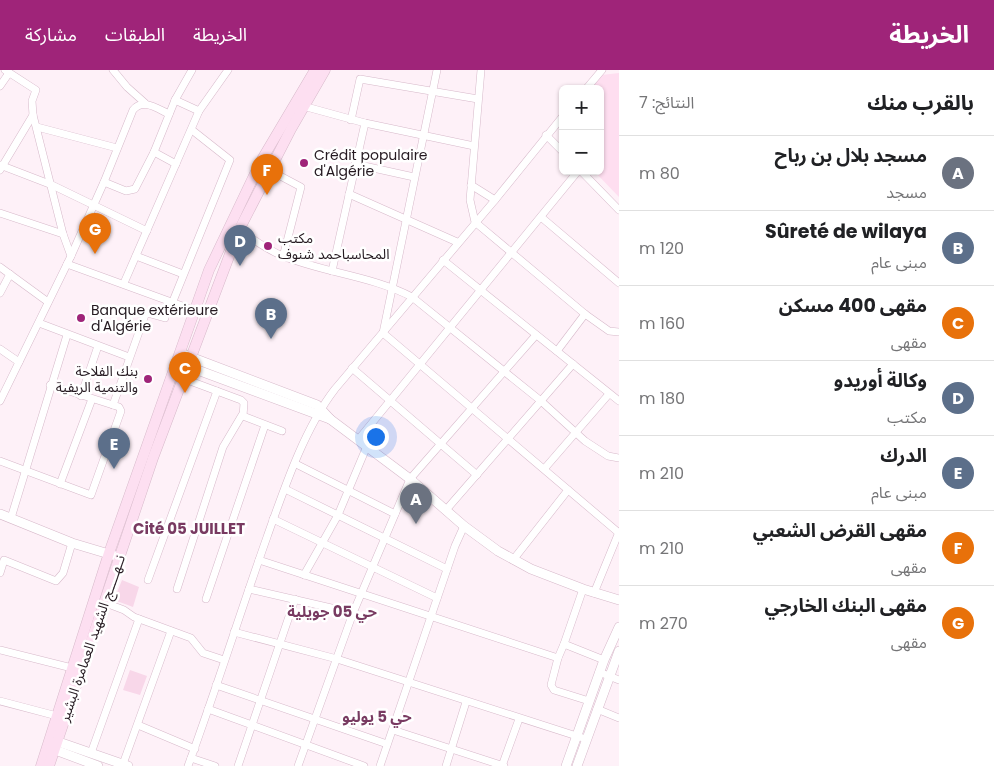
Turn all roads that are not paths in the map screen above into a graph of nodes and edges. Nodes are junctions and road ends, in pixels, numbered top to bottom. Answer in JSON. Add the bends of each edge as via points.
{"nodes":[{"id":1,"x":113,"y":70,"type":"edge"},
{"id":2,"x":192,"y":70,"type":"edge"},
{"id":3,"x":228,"y":70,"type":"edge"},
{"id":4,"x":315,"y":70,"type":"edge"},
{"id":5,"x":325,"y":70,"type":"edge"},
{"id":6,"x":437,"y":70,"type":"edge"},
{"id":7,"x":481,"y":70,"type":"edge"},
{"id":8,"x":602,"y":70,"type":"edge"},
{"id":9,"x":7,"y":71,"type":"edge"},
{"id":10,"x":589,"y":85,"type":"edge"},
{"id":11,"x":0,"y":86,"type":"edge"},
{"id":12,"x":432,"y":92,"type":"junction"},
{"id":13,"x":478,"y":99,"type":"junction"},
{"id":14,"x":175,"y":100,"type":"junction"},
{"id":15,"x":145,"y":103,"type":"junction"},
{"id":16,"x":303,"y":106,"type":"junction"},
{"id":17,"x":199,"y":111,"type":"junction"},
{"id":18,"x":169,"y":114,"type":"junction"},
{"id":19,"x":33,"y":115,"type":"junction"},
{"id":20,"x":351,"y":120,"type":"junction"},
{"id":21,"x":559,"y":120,"type":"edge"},
{"id":22,"x":365,"y":123,"type":"junction"},
{"id":23,"x":37,"y":127,"type":"junction"},
{"id":24,"x":192,"y":130,"type":"junction"},
{"id":25,"x":423,"y":135,"type":"junction"},
{"id":26,"x":546,"y":135,"type":"junction"},
{"id":27,"x":474,"y":146,"type":"junction"},
{"id":28,"x":117,"y":148,"type":"junction"},
{"id":29,"x":559,"y":148,"type":"edge"},
{"id":30,"x":154,"y":152,"type":"junction"},
{"id":31,"x":176,"y":164,"type":"junction"},
{"id":32,"x":355,"y":164,"type":"junction"},
{"id":33,"x":1,"y":167,"type":"edge"},
{"id":34,"x":269,"y":170,"type":"junction"},
{"id":35,"x":577,"y":175,"type":"edge"},
{"id":36,"x":584,"y":175,"type":"edge"},
{"id":37,"x":414,"y":178,"type":"junction"},
{"id":38,"x":104,"y":182,"type":"junction"},
{"id":39,"x":471,"y":185,"type":"junction"},
{"id":40,"x":52,"y":186,"type":"junction"},
{"id":41,"x":349,"y":194,"type":"junction"},
{"id":42,"x":495,"y":200,"type":"junction"},
{"id":43,"x":94,"y":205,"type":"junction"},
{"id":44,"x":619,"y":210,"type":"edge"},
{"id":45,"x":0,"y":213,"type":"edge"},
{"id":46,"x":540,"y":217,"type":"junction"},
{"id":47,"x":405,"y":218,"type":"junction"},
{"id":48,"x":476,"y":222,"type":"junction"},
{"id":49,"x":230,"y":224,"type":"junction"},
{"id":50,"x":239,"y":230,"type":"junction"},
{"id":51,"x":147,"y":231,"type":"junction"},
{"id":52,"x":63,"y":234,"type":"junction"},
{"id":53,"x":457,"y":242,"type":"junction"},
{"id":54,"x":512,"y":252,"type":"junction"},
{"id":55,"x":71,"y":256,"type":"junction"},
{"id":56,"x":136,"y":256,"type":"junction"},
{"id":57,"x":283,"y":257,"type":"junction"},
{"id":58,"x":443,"y":260,"type":"junction"},
{"id":59,"x":67,"y":264,"type":"junction"},
{"id":60,"x":0,"y":267,"type":"edge"},
{"id":61,"x":332,"y":271,"type":"junction"},
{"id":62,"x":10,"y":274,"type":"junction"},
{"id":63,"x":183,"y":274,"type":"junction"},
{"id":64,"x":124,"y":283,"type":"junction"},
{"id":65,"x":619,"y":283,"type":"edge"},
{"id":66,"x":391,"y":286,"type":"junction"},
{"id":67,"x":481,"y":289,"type":"junction"},
{"id":68,"x":0,"y":294,"type":"edge"},
{"id":69,"x":412,"y":297,"type":"junction"},
{"id":70,"x":172,"y":301,"type":"junction"},
{"id":71,"x":48,"y":302,"type":"junction"},
{"id":72,"x":193,"y":310,"type":"junction"},
{"id":73,"x":207,"y":314,"type":"junction"},
{"id":74,"x":585,"y":314,"type":"junction"},
{"id":75,"x":165,"y":318,"type":"dead end"},
{"id":76,"x":39,"y":323,"type":"junction"},
{"id":77,"x":450,"y":326,"type":"junction"},
{"id":78,"x":619,"y":332,"type":"edge"},
{"id":79,"x":383,"y":333,"type":"junction"},
{"id":80,"x":67,"y":335,"type":"junction"},
{"id":81,"x":536,"y":335,"type":"junction"},
{"id":82,"x":98,"y":346,"type":"junction"},
{"id":83,"x":0,"y":349,"type":"edge"},
{"id":84,"x":557,"y":350,"type":"junction"},
{"id":85,"x":130,"y":357,"type":"junction"},
{"id":86,"x":178,"y":357,"type":"junction"},
{"id":87,"x":188,"y":361,"type":"junction"},
{"id":88,"x":19,"y":362,"type":"junction"},
{"id":89,"x":419,"y":364,"type":"junction"},
{"id":90,"x":573,"y":364,"type":"junction"},
{"id":91,"x":352,"y":368,"type":"junction"},
{"id":92,"x":504,"y":371,"type":"junction"},
{"id":93,"x":182,"y":378,"type":"junction"},
{"id":94,"x":50,"y":385,"type":"junction"},
{"id":95,"x":217,"y":391,"type":"junction"},
{"id":96,"x":609,"y":394,"type":"junction"},
{"id":97,"x":80,"y":396,"type":"junction"},
{"id":98,"x":92,"y":399,"type":"junction"},
{"id":99,"x":390,"y":400,"type":"junction"},
{"id":100,"x":0,"y":401,"type":"edge"},
{"id":101,"x":619,"y":401,"type":"edge"},
{"id":102,"x":542,"y":402,"type":"junction"},
{"id":103,"x":113,"y":405,"type":"junction"},
{"id":104,"x":472,"y":407,"type":"junction"},
{"id":105,"x":320,"y":412,"type":"junction"},
{"id":106,"x":242,"y":415,"type":"junction"},
{"id":107,"x":265,"y":425,"type":"junction"},
{"id":108,"x":282,"y":431,"type":"dead end"},
{"id":109,"x":576,"y":432,"type":"junction"},
{"id":110,"x":509,"y":438,"type":"junction"},
{"id":111,"x":358,"y":440,"type":"junction"},
{"id":112,"x":440,"y":444,"type":"junction"},
{"id":113,"x":367,"y":446,"type":"junction"},
{"id":114,"x":617,"y":456,"type":"edge"},
{"id":115,"x":0,"y":461,"type":"edge"},
{"id":116,"x":296,"y":464,"type":"junction"},
{"id":117,"x":544,"y":468,"type":"junction"},
{"id":118,"x":25,"y":472,"type":"junction"},
{"id":119,"x":477,"y":475,"type":"junction"},
{"id":120,"x":410,"y":479,"type":"junction"},
{"id":121,"x":60,"y":484,"type":"junction"},
{"id":122,"x":285,"y":489,"type":"junction"},
{"id":123,"x":568,"y":490,"type":"junction"},
{"id":124,"x":348,"y":491,"type":"junction"},
{"id":125,"x":446,"y":510,"type":"junction"},
{"id":126,"x":0,"y":514,"type":"edge"},
{"id":127,"x":395,"y":514,"type":"junction"},
{"id":128,"x":338,"y":515,"type":"junction"},
{"id":129,"x":11,"y":518,"type":"junction"},
{"id":130,"x":273,"y":519,"type":"junction"},
{"id":131,"x":464,"y":526,"type":"junction"},
{"id":132,"x":619,"y":532,"type":"edge"},
{"id":133,"x":384,"y":538,"type":"junction"},
{"id":134,"x":72,"y":543,"type":"junction"},
{"id":135,"x":322,"y":543,"type":"junction"},
{"id":136,"x":114,"y":555,"type":"junction"},
{"id":137,"x":2,"y":559,"type":"edge"},
{"id":138,"x":259,"y":560,"type":"junction"},
{"id":139,"x":513,"y":560,"type":"junction"},
{"id":140,"x":372,"y":567,"type":"junction"},
{"id":141,"x":447,"y":569,"type":"junction"},
{"id":142,"x":0,"y":573,"type":"edge"},
{"id":143,"x":304,"y":576,"type":"junction"},
{"id":144,"x":148,"y":580,"type":"dead end"},
{"id":145,"x":177,"y":589,"type":"dead end"},
{"id":146,"x":249,"y":589,"type":"junction"},
{"id":147,"x":584,"y":589,"type":"junction"},
{"id":148,"x":594,"y":593,"type":"junction"},
{"id":149,"x":360,"y":595,"type":"junction"},
{"id":150,"x":437,"y":598,"type":"junction"},
{"id":151,"x":206,"y":599,"type":"dead end"},
{"id":152,"x":295,"y":599,"type":"junction"},
{"id":153,"x":619,"y":600,"type":"edge"},
{"id":154,"x":103,"y":602,"type":"junction"},
{"id":155,"x":353,"y":613,"type":"junction"},
{"id":156,"x":431,"y":616,"type":"junction"},
{"id":157,"x":139,"y":619,"type":"junction"},
{"id":158,"x":619,"y":627,"type":"edge"},
{"id":159,"x":171,"y":631,"type":"junction"},
{"id":160,"x":234,"y":632,"type":"junction"},
{"id":161,"x":280,"y":644,"type":"junction"},
{"id":162,"x":564,"y":644,"type":"junction"},
{"id":163,"x":0,"y":650,"type":"edge"},
{"id":164,"x":619,"y":651,"type":"edge"},
{"id":165,"x":558,"y":658,"type":"junction"},
{"id":166,"x":337,"y":659,"type":"junction"},
{"id":167,"x":224,"y":660,"type":"junction"},
{"id":168,"x":604,"y":660,"type":"junction"},
{"id":169,"x":72,"y":668,"type":"junction"},
{"id":170,"x":599,"y":672,"type":"junction"},
{"id":171,"x":609,"y":676,"type":"junction"},
{"id":172,"x":619,"y":680,"type":"edge"},
{"id":173,"x":409,"y":683,"type":"junction"},
{"id":174,"x":216,"y":685,"type":"junction"},
{"id":175,"x":261,"y":700,"type":"junction"},
{"id":176,"x":0,"y":701,"type":"edge"},
{"id":177,"x":589,"y":701,"type":"junction"},
{"id":178,"x":466,"y":702,"type":"junction"},
{"id":179,"x":208,"y":709,"type":"junction"},
{"id":180,"x":597,"y":709,"type":"junction"},
{"id":181,"x":57,"y":716,"type":"junction"},
{"id":182,"x":619,"y":718,"type":"edge"},
{"id":183,"x":519,"y":719,"type":"junction"},
{"id":184,"x":315,"y":720,"type":"junction"},
{"id":185,"x":253,"y":724,"type":"junction"},
{"id":186,"x":138,"y":725,"type":"junction"},
{"id":187,"x":392,"y":730,"type":"junction"},
{"id":188,"x":581,"y":738,"type":"junction"},
{"id":189,"x":52,"y":744,"type":"junction"},
{"id":190,"x":306,"y":744,"type":"junction"},
{"id":191,"x":388,"y":744,"type":"junction"},
{"id":192,"x":195,"y":749,"type":"junction"},
{"id":193,"x":451,"y":749,"type":"junction"},
{"id":194,"x":91,"y":752,"type":"junction"},
{"id":195,"x":191,"y":758,"type":"junction"},
{"id":196,"x":125,"y":765,"type":"edge"},
{"id":197,"x":41,"y":766,"type":"edge"},
{"id":198,"x":49,"y":766,"type":"edge"},
{"id":199,"x":98,"y":766,"type":"edge"},
{"id":200,"x":188,"y":766,"type":"edge"},
{"id":201,"x":215,"y":766,"type":"edge"},
{"id":202,"x":238,"y":766,"type":"edge"},
{"id":203,"x":298,"y":766,"type":"edge"},
{"id":204,"x":364,"y":766,"type":"edge"},
{"id":205,"x":380,"y":766,"type":"edge"},
{"id":206,"x":446,"y":766,"type":"edge"},
{"id":207,"x":503,"y":766,"type":"edge"},
{"id":208,"x":566,"y":766,"type":"edge"},
{"id":209,"x":576,"y":766,"type":"edge"}],
"edges":[{"from":1,"to":15,"type":"street"},
{"from":2,"to":14,"type":"street"},
{"from":3,"to":17,"type":"street"},
{"from":4,"to":49,"type":"main road","name":"نــهـــــج الشهيد العمامرة البشير"},
{"from":5,"to":16,"type":"main road","name":"نــهـــــج الشهيد العمامرة البشير"},
{"from":6,"to":12,"type":"street"},
{"from":7,"to":13,"type":"street"},
{"from":8,"to":10,"type":"street"},
{"from":9,"to":11,"type":"street"},
{"from":9,"to":19,"type":"street","via":[[36,90],[32,101]]},
{"from":12,"to":13,"type":"street"},
{"from":12,"to":20,"type":"street","via":[[360,79]]},
{"from":12,"to":25,"type":"street"},
{"from":13,"to":27,"type":"street"},
{"from":14,"to":17,"type":"street"},
{"from":14,"to":18,"type":"street"},
{"from":15,"to":18,"type":"street"},
{"from":15,"to":28,"type":"street","via":[[140,103],[133,110]]},
{"from":16,"to":20,"type":"street"},
{"from":16,"to":34,"type":"main road","name":"نــهـــــج الشهيد العمامرة البشير"},
{"from":17,"to":24,"type":"street"},
{"from":18,"to":30,"type":"street"},
{"from":19,"to":23,"type":"street"},
{"from":19,"to":33,"type":"street"},
{"from":20,"to":22,"type":"street"},
{"from":21,"to":26,"type":"street"},
{"from":22,"to":25,"type":"street"},
{"from":22,"to":32,"type":"street"},
{"from":23,"to":28,"type":"street"},
{"from":23,"to":40,"type":"street"},
{"from":24,"to":31,"type":"street"},
{"from":24,"to":63,"type":"street","via":[[230,160]]},
{"from":25,"to":27,"type":"street"},
{"from":25,"to":37,"type":"street"},
{"from":26,"to":29,"type":"street"},
{"from":26,"to":42,"type":"street"},
{"from":27,"to":39,"type":"street"},
{"from":28,"to":38,"type":"street"},
{"from":30,"to":31,"type":"street"},
{"from":30,"to":38,"type":"street","via":[[135,189],[126,191]]},
{"from":31,"to":51,"type":"street"},
{"from":32,"to":37,"type":"street"},
{"from":32,"to":41,"type":"street"},
{"from":33,"to":40,"type":"street"},
{"from":34,"to":50,"type":"main road","name":"نــهـــــج الشهيد العمامرة البشير"},
{"from":34,"to":57,"type":"street","via":[[301,187]]},
{"from":35,"to":46,"type":"street"},
{"from":36,"to":44,"type":"street"},
{"from":37,"to":47,"type":"street"},
{"from":38,"to":43,"type":"street"},
{"from":39,"to":42,"type":"street"},
{"from":39,"to":48,"type":"street","via":[[470,200]]},
{"from":40,"to":43,"type":"street"},
{"from":40,"to":52,"type":"street"},
{"from":41,"to":47,"type":"street"},
{"from":41,"to":61,"type":"street"},
{"from":42,"to":48,"type":"street"},
{"from":43,"to":51,"type":"street"},
{"from":43,"to":55,"type":"street"},
{"from":45,"to":52,"type":"street"},
{"from":46,"to":54,"type":"street"},
{"from":46,"to":65,"type":"street"},
{"from":47,"to":53,"type":"street"},
{"from":47,"to":66,"type":"street"},
{"from":48,"to":53,"type":"street"},
{"from":48,"to":54,"type":"street"},
{"from":49,"to":50,"type":"street"},
{"from":49,"to":72,"type":"main road","name":"نــهـــــج الشهيد العمامرة البشير"},
{"from":50,"to":57,"type":"street"},
{"from":50,"to":73,"type":"main road","name":"نــهـــــج الشهيد العمامرة البشير"},
{"from":51,"to":56,"type":"street"},
{"from":52,"to":55,"type":"street"},
{"from":53,"to":58,"type":"street"},
{"from":54,"to":67,"type":"street"},
{"from":54,"to":74,"type":"street"},
{"from":55,"to":59,"type":"street"},
{"from":56,"to":63,"type":"street"},
{"from":56,"to":64,"type":"street"},
{"from":57,"to":61,"type":"street"},
{"from":58,"to":67,"type":"street"},
{"from":58,"to":69,"type":"street"},
{"from":59,"to":64,"type":"street"},
{"from":59,"to":71,"type":"street"},
{"from":60,"to":62,"type":"street"},
{"from":61,"to":66,"type":"street"},
{"from":62,"to":68,"type":"street"},
{"from":62,"to":71,"type":"street"},
{"from":63,"to":70,"type":"street"},
{"from":64,"to":70,"type":"street"},
{"from":66,"to":69,"type":"street"},
{"from":66,"to":79,"type":"street"},
{"from":67,"to":77,"type":"street"},
{"from":67,"to":81,"type":"street"},
{"from":69,"to":77,"type":"street"},
{"from":69,"to":79,"type":"street"},
{"from":70,"to":72,"type":"street"},
{"from":71,"to":76,"type":"street"},
{"from":72,"to":73,"type":"street"},
{"from":72,"to":86,"type":"main road","name":"نــهـــــج الشهيد العمامرة البشير"},
{"from":73,"to":87,"type":"main road","name":"نــهـــــج الشهيد العمامرة البشير"},
{"from":74,"to":78,"type":"street","via":[[609,331]]},
{"from":74,"to":84,"type":"street"},
{"from":75,"to":85,"type":"street","via":[[146,314]]},
{"from":76,"to":80,"type":"street"},
{"from":76,"to":88,"type":"street"},
{"from":77,"to":89,"type":"street"},
{"from":77,"to":92,"type":"street"},
{"from":79,"to":89,"type":"street"},
{"from":79,"to":91,"type":"street"},
{"from":80,"to":82,"type":"street"},
{"from":80,"to":94,"type":"street"},
{"from":81,"to":84,"type":"street"},
{"from":81,"to":92,"type":"street"},
{"from":82,"to":85,"type":"street"},
{"from":82,"to":97,"type":"street"},
{"from":83,"to":88,"type":"street"},
{"from":84,"to":90,"type":"street"},
{"from":85,"to":103,"type":"street"},
{"from":86,"to":87,"type":"street"},
{"from":86,"to":136,"type":"main road","name":"نــهـــــج الشهيد العمامرة البشير"},
{"from":87,"to":93,"type":"main road","name":"نــهـــــج الشهيد العمامرة البشير"},
{"from":87,"to":105,"type":"street"},
{"from":88,"to":100,"type":"street"},
{"from":89,"to":99,"type":"street"},
{"from":89,"to":104,"type":"street"},
{"from":90,"to":96,"type":"street"},
{"from":90,"to":102,"type":"street"},
{"from":91,"to":99,"type":"street"},
{"from":91,"to":105,"type":"street"},
{"from":92,"to":102,"type":"street"},
{"from":92,"to":104,"type":"street"},
{"from":93,"to":95,"type":"street"},
{"from":93,"to":136,"type":"main road","name":"نــهـــــج الشهيد العمامرة البشير"},
{"from":94,"to":97,"type":"street"},
{"from":94,"to":118,"type":"street"},
{"from":95,"to":106,"type":"street","via":[[243,401]]},
{"from":95,"to":144,"type":"street"},
{"from":96,"to":101,"type":"street"},
{"from":96,"to":109,"type":"street"},
{"from":97,"to":98,"type":"street"},
{"from":98,"to":103,"type":"street"},
{"from":98,"to":121,"type":"street"},
{"from":99,"to":111,"type":"street"},
{"from":99,"to":112,"type":"street"},
{"from":102,"to":109,"type":"street"},
{"from":102,"to":110,"type":"street"},
{"from":103,"to":121,"type":"street","via":[[121,410],[91,495]]},
{"from":104,"to":110,"type":"street"},
{"from":104,"to":112,"type":"street"},
{"from":105,"to":111,"type":"street"},
{"from":105,"to":116,"type":"street"},
{"from":106,"to":107,"type":"street"},
{"from":106,"to":145,"type":"street","via":[[223,447]]},
{"from":107,"to":108,"type":"street"},
{"from":107,"to":151,"type":"street"},
{"from":109,"to":114,"type":"street"},
{"from":109,"to":117,"type":"street"},
{"from":110,"to":117,"type":"street"},
{"from":110,"to":119,"type":"street"},
{"from":111,"to":113,"type":"street"},
{"from":112,"to":119,"type":"street"},
{"from":112,"to":120,"type":"street"},
{"from":113,"to":120,"type":"street"},
{"from":113,"to":124,"type":"street"},
{"from":115,"to":118,"type":"street"},
{"from":116,"to":122,"type":"street"},
{"from":116,"to":124,"type":"street"},
{"from":117,"to":123,"type":"street"},
{"from":118,"to":121,"type":"street"},
{"from":118,"to":129,"type":"street"},
{"from":119,"to":125,"type":"street"},
{"from":120,"to":125,"type":"street"},
{"from":120,"to":127,"type":"street"},
{"from":122,"to":128,"type":"street"},
{"from":122,"to":130,"type":"street"},
{"from":123,"to":132,"type":"street"},
{"from":123,"to":139,"type":"street"},
{"from":124,"to":127,"type":"street"},
{"from":124,"to":128,"type":"street"},
{"from":125,"to":131,"type":"street"},
{"from":126,"to":129,"type":"street"},
{"from":127,"to":133,"type":"street"},
{"from":128,"to":133,"type":"street"},
{"from":128,"to":135,"type":"street"},
{"from":129,"to":134,"type":"street"},
{"from":130,"to":135,"type":"street"},
{"from":130,"to":138,"type":"street"},
{"from":131,"to":139,"type":"street"},
{"from":131,"to":141,"type":"street"},
{"from":132,"to":148,"type":"street"},
{"from":133,"to":140,"type":"street"},
{"from":133,"to":141,"type":"street"},
{"from":134,"to":136,"type":"street"},
{"from":134,"to":137,"type":"street","via":[[63,573],[56,581]]},
{"from":135,"to":140,"type":"street"},
{"from":135,"to":143,"type":"street"},
{"from":136,"to":154,"type":"main road","name":"نــهـــــج الشهيد العمامرة البشير"},
{"from":136,"to":169,"type":"main road","name":"نــهـــــج الشهيد العمامرة البشير"},
{"from":137,"to":142,"type":"street"},
{"from":138,"to":143,"type":"street"},
{"from":138,"to":146,"type":"street"},
{"from":139,"to":147,"type":"street"},
{"from":140,"to":149,"type":"street"},
{"from":140,"to":150,"type":"street"},
{"from":141,"to":150,"type":"street"},
{"from":143,"to":149,"type":"street"},
{"from":146,"to":152,"type":"street"},
{"from":146,"to":160,"type":"street"},
{"from":147,"to":148,"type":"street"},
{"from":147,"to":162,"type":"street"},
{"from":148,"to":153,"type":"street"},
{"from":149,"to":155,"type":"street"},
{"from":149,"to":156,"type":"street"},
{"from":150,"to":156,"type":"street"},
{"from":152,"to":155,"type":"street"},
{"from":152,"to":161,"type":"street"},
{"from":154,"to":157,"type":"street"},
{"from":154,"to":189,"type":"main road","name":"نــهـــــج الشهيد العمامرة البشير"},
{"from":155,"to":166,"type":"street"},
{"from":156,"to":165,"type":"street"},
{"from":156,"to":173,"type":"street"},
{"from":157,"to":159,"type":"street"},
{"from":157,"to":194,"type":"street"},
{"from":158,"to":168,"type":"street"},
{"from":159,"to":167,"type":"street","via":[[193,640],[203,653]]},
{"from":159,"to":186,"type":"street"},
{"from":160,"to":161,"type":"street"},
{"from":160,"to":167,"type":"street"},
{"from":161,"to":166,"type":"street"},
{"from":161,"to":175,"type":"street"},
{"from":162,"to":165,"type":"street"},
{"from":162,"to":168,"type":"street"},
{"from":163,"to":169,"type":"street"},
{"from":164,"to":171,"type":"street"},
{"from":165,"to":177,"type":"street","via":[[551,686],[554,690]]},
{"from":166,"to":173,"type":"street"},
{"from":166,"to":184,"type":"street"},
{"from":167,"to":174,"type":"street"},
{"from":168,"to":170,"type":"street"},
{"from":169,"to":181,"type":"main road","name":"نــهـــــج الشهيد العمامرة البشير"},
{"from":170,"to":171,"type":"street"},
{"from":170,"to":177,"type":"street"},
{"from":171,"to":172,"type":"street"},
{"from":171,"to":180,"type":"street"},
{"from":173,"to":178,"type":"street"},
{"from":173,"to":187,"type":"street"},
{"from":174,"to":175,"type":"street"},
{"from":174,"to":179,"type":"street"},
{"from":175,"to":184,"type":"street"},
{"from":175,"to":185,"type":"street"},
{"from":176,"to":181,"type":"street"},
{"from":177,"to":188,"type":"street"},
{"from":178,"to":183,"type":"street"},
{"from":178,"to":193,"type":"street"},
{"from":179,"to":185,"type":"street"},
{"from":179,"to":192,"type":"street"},
{"from":180,"to":182,"type":"street"},
{"from":180,"to":188,"type":"street"},
{"from":181,"to":189,"type":"main road","name":"نــهـــــج الشهيد العمامرة البشير"},
{"from":183,"to":188,"type":"street"},
{"from":183,"to":207,"type":"street"},
{"from":184,"to":190,"type":"street"},
{"from":184,"to":191,"type":"street"},
{"from":185,"to":190,"type":"street"},
{"from":185,"to":202,"type":"street"},
{"from":186,"to":192,"type":"street"},
{"from":186,"to":196,"type":"street"},
{"from":187,"to":191,"type":"street"},
{"from":187,"to":193,"type":"street"},
{"from":188,"to":208,"type":"street"},
{"from":188,"to":209,"type":"street"},
{"from":189,"to":194,"type":"street"},
{"from":189,"to":197,"type":"main road","name":"نــهـــــج الشهيد العمامرة البشير"},
{"from":189,"to":198,"type":"main road","name":"نــهـــــج الشهيد العمامرة البشير"},
{"from":189,"to":199,"type":"street"},
{"from":190,"to":203,"type":"street"},
{"from":190,"to":204,"type":"street"},
{"from":191,"to":205,"type":"street"},
{"from":192,"to":195,"type":"street"},
{"from":193,"to":206,"type":"street"},
{"from":193,"to":207,"type":"street"},
{"from":194,"to":196,"type":"street"},
{"from":195,"to":200,"type":"street"},
{"from":195,"to":201,"type":"street"}]}
